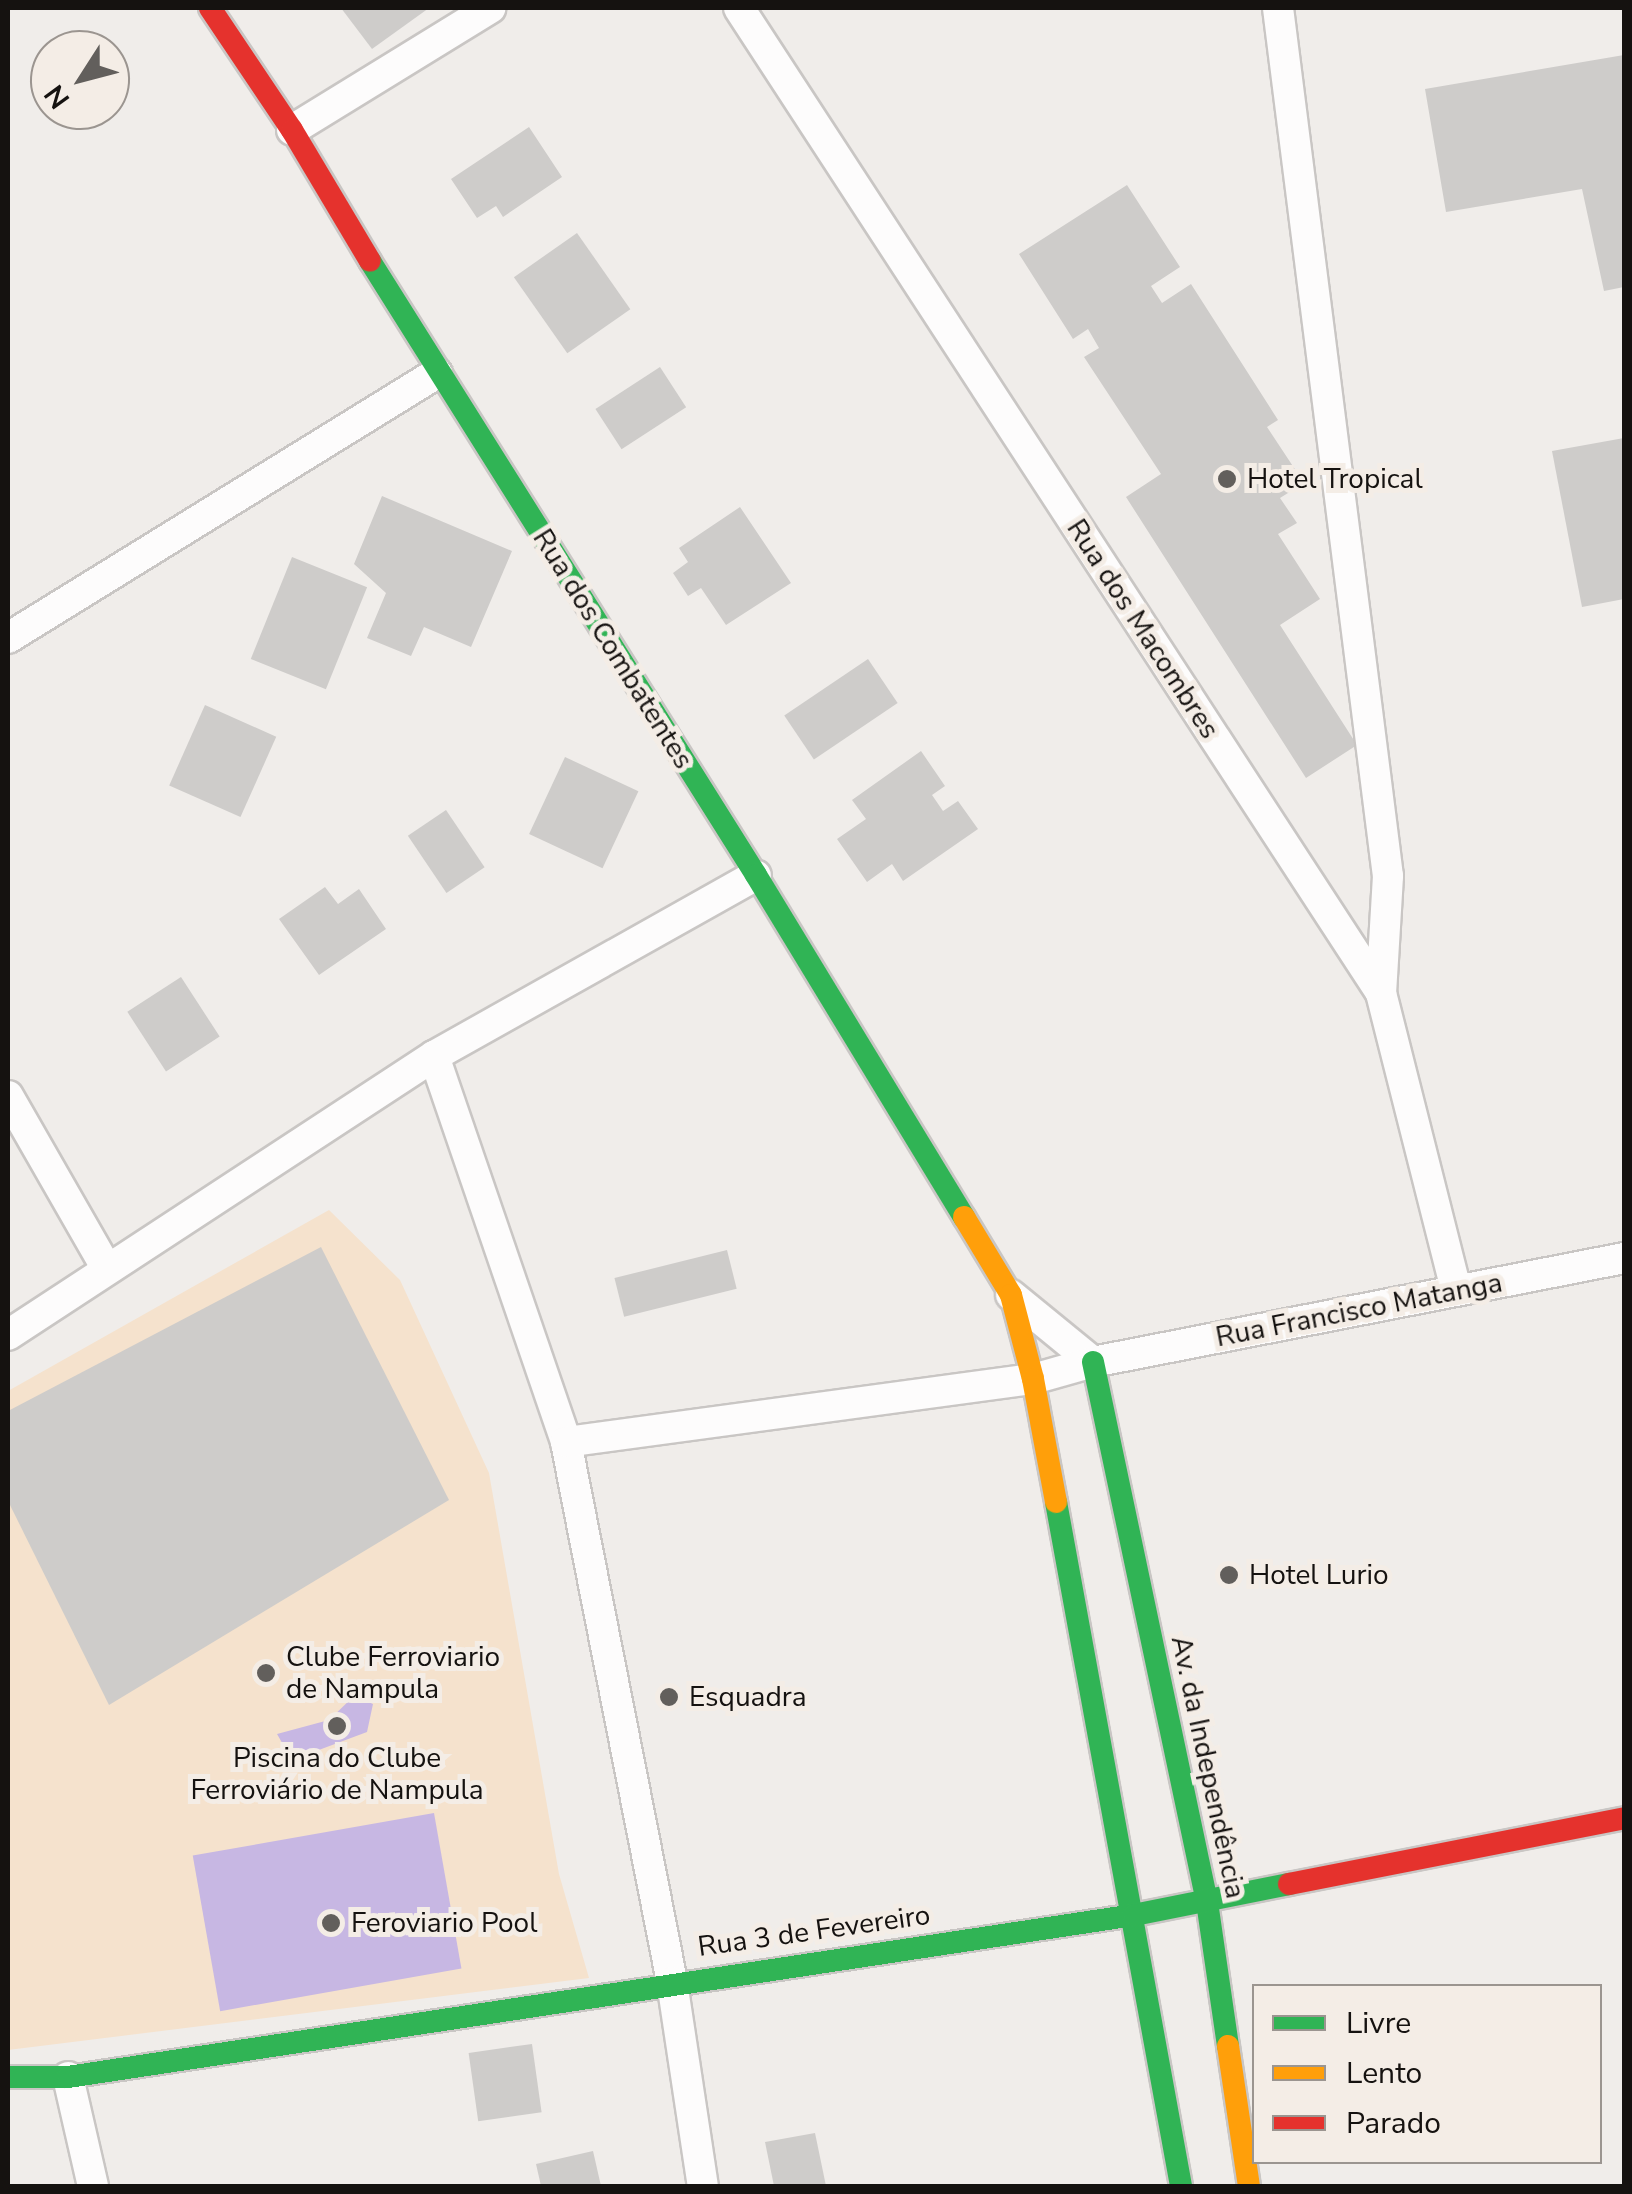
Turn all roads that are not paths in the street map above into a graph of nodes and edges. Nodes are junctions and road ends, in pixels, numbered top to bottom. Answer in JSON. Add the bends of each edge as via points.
{"nodes":[{"id":1,"x":210,"y":8,"type":"edge"},
{"id":2,"x":490,"y":8,"type":"edge"},
{"id":3,"x":739,"y":8,"type":"edge"},
{"id":4,"x":1278,"y":8,"type":"edge"},
{"id":5,"x":292,"y":130,"type":"junction"},
{"id":6,"x":437,"y":372,"type":"junction"},
{"id":7,"x":8,"y":638,"type":"edge"},
{"id":8,"x":756,"y":874,"type":"junction"},
{"id":9,"x":1380,"y":993,"type":"junction"},
{"id":10,"x":434,"y":1056,"type":"junction"},
{"id":11,"x":8,"y":1096,"type":"edge"},
{"id":12,"x":1624,"y":1258,"type":"edge"},
{"id":13,"x":106,"y":1267,"type":"junction"},
{"id":14,"x":1456,"y":1290,"type":"junction"},
{"id":15,"x":1010,"y":1295,"type":"junction"},
{"id":16,"x":8,"y":1334,"type":"edge"},
{"id":17,"x":1093,"y":1362,"type":"junction"},
{"id":18,"x":1033,"y":1379,"type":"junction"},
{"id":19,"x":566,"y":1442,"type":"junction"},
{"id":20,"x":1624,"y":1818,"type":"edge"},
{"id":21,"x":1207,"y":1902,"type":"junction"},
{"id":22,"x":1134,"y":1915,"type":"junction"},
{"id":23,"x":672,"y":1982,"type":"junction"},
{"id":24,"x":8,"y":2077,"type":"edge"},
{"id":25,"x":68,"y":2077,"type":"junction"},
{"id":26,"x":93,"y":2186,"type":"edge"},
{"id":27,"x":702,"y":2186,"type":"edge"},
{"id":28,"x":1181,"y":2186,"type":"edge"},
{"id":29,"x":1249,"y":2186,"type":"edge"}],
"edges":[{"from":1,"to":5,"type":"street","name":"Rua dos Combatentes"},
{"from":2,"to":5,"type":"street"},
{"from":3,"to":9,"type":"street","name":"Rua dos Macombres"},
{"from":4,"to":9,"type":"street","via":[[1388,876]]},
{"from":5,"to":6,"type":"street","name":"Rua dos Combatentes"},
{"from":6,"to":7,"type":"street"},
{"from":6,"to":8,"type":"street","name":"Rua dos Combatentes"},
{"from":8,"to":10,"type":"street"},
{"from":8,"to":15,"type":"street","name":"Rua dos Combatentes"},
{"from":9,"to":14,"type":"street","name":"Rua dos Macombres"},
{"from":10,"to":13,"type":"street"},
{"from":10,"to":19,"type":"street"},
{"from":11,"to":13,"type":"street"},
{"from":12,"to":14,"type":"street","name":"Rua Francisco Matanga"},
{"from":13,"to":16,"type":"street"},
{"from":14,"to":17,"type":"street","name":"Rua Francisco Matanga"},
{"from":15,"to":17,"type":"street"},
{"from":15,"to":18,"type":"street","name":"Rua dos Combatentes"},
{"from":17,"to":18,"type":"street"},
{"from":17,"to":21,"type":"street","name":"Av. da Independência"},
{"from":18,"to":19,"type":"street"},
{"from":18,"to":22,"type":"street"},
{"from":19,"to":23,"type":"street"},
{"from":20,"to":21,"type":"street","name":"Rua 3 de Fevereiro"},
{"from":21,"to":22,"type":"street","name":"Rua 3 de Fevereiro"},
{"from":21,"to":29,"type":"street","name":"Av. da Independência"},
{"from":22,"to":23,"type":"street","name":"Rua 3 de Fevereiro"},
{"from":22,"to":28,"type":"street"},
{"from":23,"to":25,"type":"street","name":"Rua 3 de Fevereiro"},
{"from":23,"to":27,"type":"street"},
{"from":24,"to":25,"type":"street","name":"Rua 3 de Fevereiro"},
{"from":25,"to":26,"type":"street"}]}
